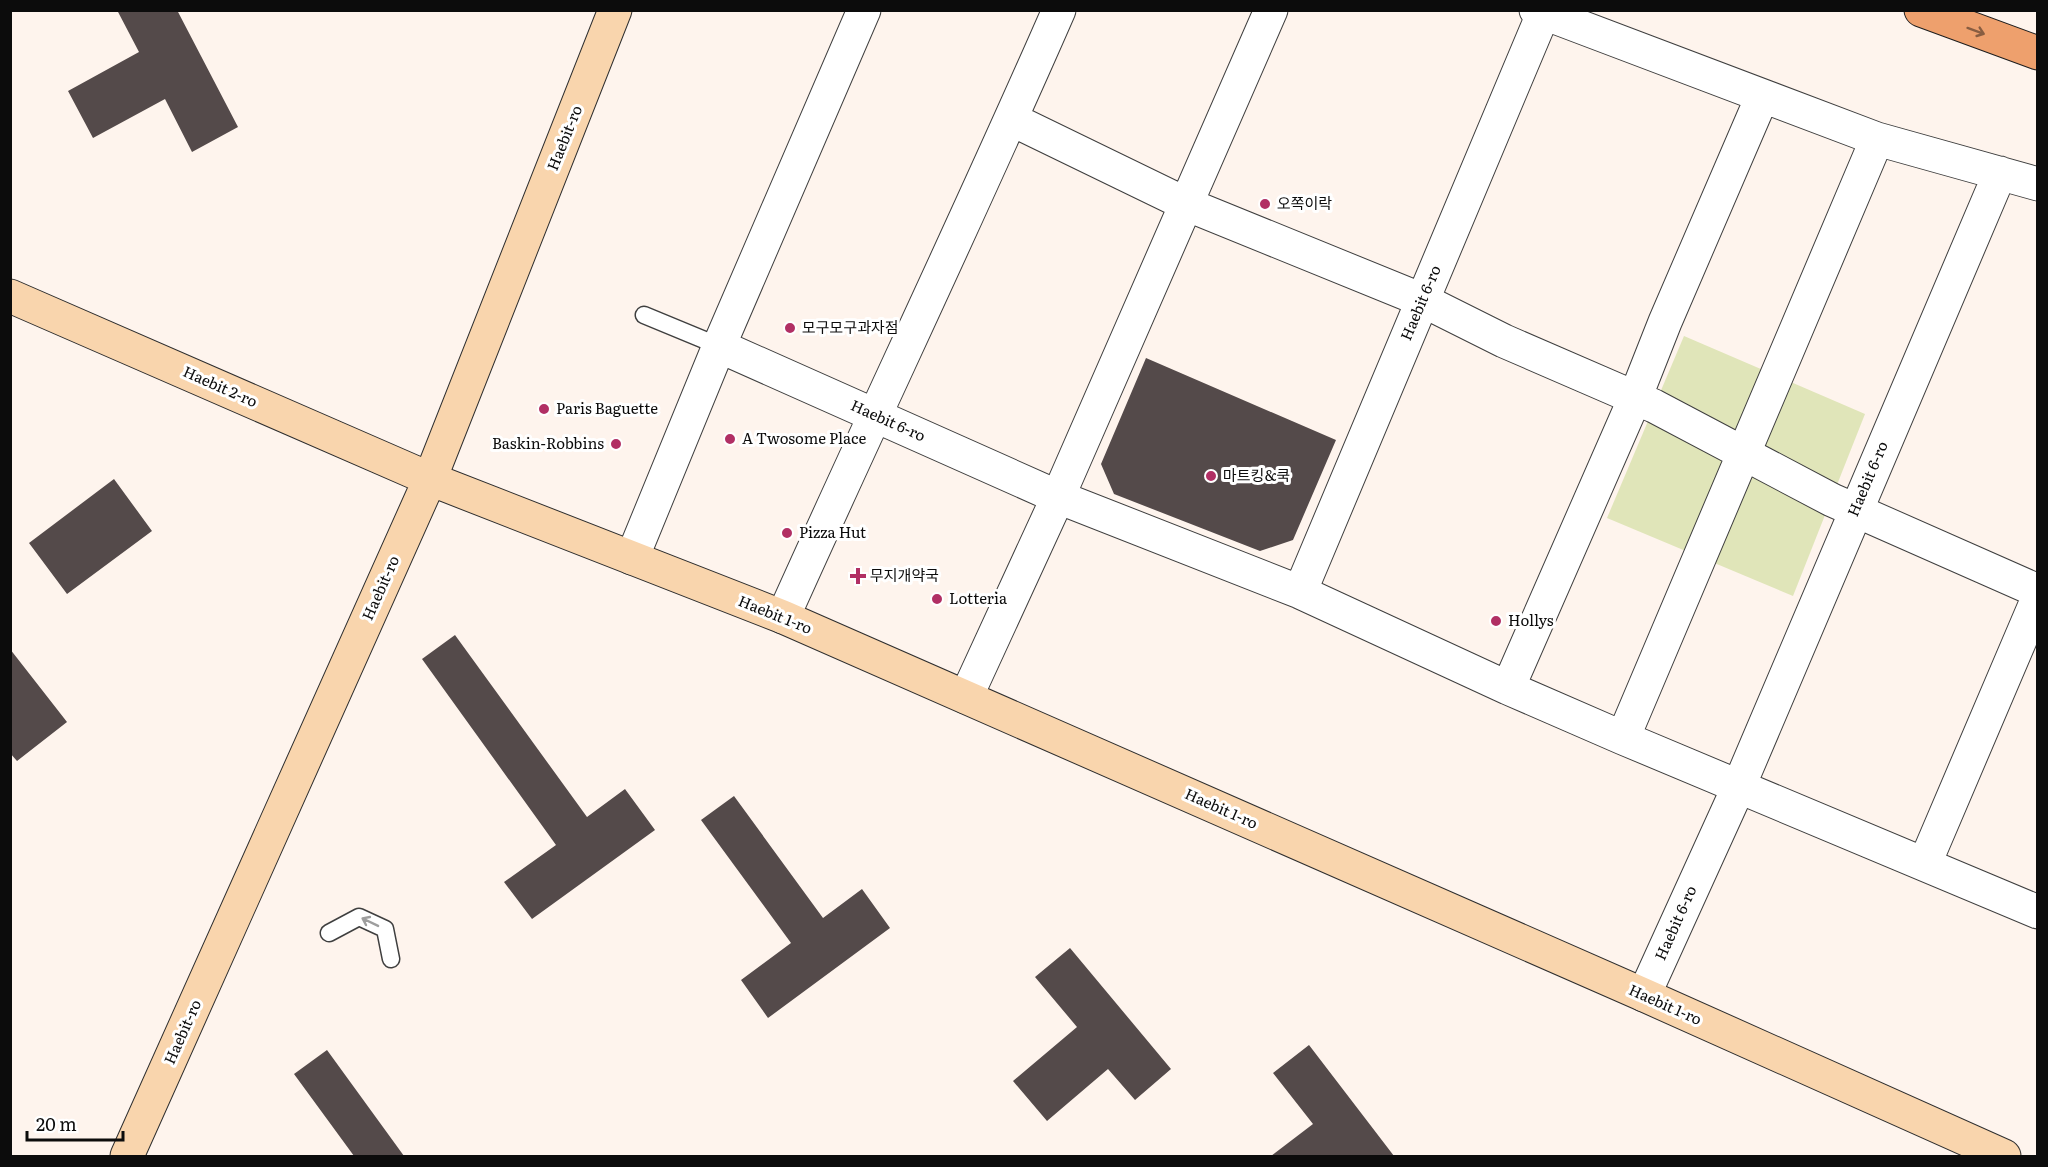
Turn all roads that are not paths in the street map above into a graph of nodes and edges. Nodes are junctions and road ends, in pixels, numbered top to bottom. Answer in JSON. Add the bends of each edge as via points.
{"nodes":[{"id":1,"x":615,"y":10,"type":"edge"},
{"id":2,"x":864,"y":10,"type":"edge"},
{"id":3,"x":1059,"y":10,"type":"edge"},
{"id":4,"x":1271,"y":10,"type":"edge"},
{"id":5,"x":1921,"y":10,"type":"edge"},
{"id":6,"x":1539,"y":12,"type":"edge"},
{"id":7,"x":2037,"y":53,"type":"edge"},
{"id":8,"x":1762,"y":97,"type":"junction"},
{"id":9,"x":1011,"y":119,"type":"junction"},
{"id":10,"x":1877,"y":139,"type":"junction"},
{"id":11,"x":2000,"y":173,"type":"junction"},
{"id":12,"x":2037,"y":184,"type":"edge"},
{"id":13,"x":1186,"y":204,"type":"junction"},
{"id":14,"x":10,"y":296,"type":"edge"},
{"id":15,"x":1422,"y":300,"type":"junction"},
{"id":16,"x":644,"y":315,"type":"dead end"},
{"id":17,"x":718,"y":346,"type":"junction"},
{"id":18,"x":1635,"y":398,"type":"junction"},
{"id":19,"x":874,"y":414,"type":"junction"},
{"id":20,"x":430,"y":479,"type":"junction"},
{"id":21,"x":1058,"y":498,"type":"junction"},
{"id":22,"x":1856,"y":509,"type":"junction"},
{"id":23,"x":632,"y":558,"type":"junction"},
{"id":24,"x":2037,"y":591,"type":"edge"},
{"id":25,"x":1300,"y":592,"type":"junction"},
{"id":26,"x":2037,"y":598,"type":"edge"},
{"id":27,"x":783,"y":617,"type":"junction"},
{"id":28,"x":1508,"y":688,"type":"junction"},
{"id":29,"x":966,"y":697,"type":"junction"},
{"id":30,"x":1623,"y":738,"type":"junction"},
{"id":31,"x":1739,"y":786,"type":"junction"},
{"id":32,"x":1925,"y":863,"type":"junction"},
{"id":33,"x":2037,"y":912,"type":"edge"},
{"id":34,"x":328,"y":933,"type":"dead end"},
{"id":35,"x":390,"y":959,"type":"dead end"},
{"id":36,"x":1644,"y":995,"type":"junction"},
{"id":37,"x":127,"y":1156,"type":"edge"},
{"id":38,"x":2004,"y":1156,"type":"edge"}],
"edges":[{"from":1,"to":20,"type":"street","name":"Haebit-ro"},
{"from":2,"to":17,"type":"street"},
{"from":3,"to":9,"type":"street"},
{"from":4,"to":13,"type":"street"},
{"from":5,"to":7,"type":"main road","one_way":true},
{"from":6,"to":8,"type":"street","name":"Haebit 6-ro"},
{"from":6,"to":15,"type":"street","name":"Haebit 6-ro"},
{"from":8,"to":10,"type":"street","name":"Haebit 6-ro"},
{"from":8,"to":18,"type":"street"},
{"from":9,"to":13,"type":"street"},
{"from":9,"to":19,"type":"street"},
{"from":10,"to":11,"type":"street","name":"Haebit 6-ro"},
{"from":10,"to":30,"type":"street"},
{"from":11,"to":12,"type":"street","name":"Haebit 6-ro"},
{"from":11,"to":22,"type":"street","name":"Haebit 6-ro"},
{"from":13,"to":15,"type":"street"},
{"from":13,"to":21,"type":"street"},
{"from":14,"to":20,"type":"street","name":"Haebit 2-ro"},
{"from":15,"to":18,"type":"street"},
{"from":15,"to":25,"type":"street","name":"Haebit 6-ro"},
{"from":16,"to":17,"type":"lane"},
{"from":17,"to":19,"type":"street","name":"Haebit 6-ro"},
{"from":17,"to":23,"type":"street"},
{"from":18,"to":22,"type":"street"},
{"from":18,"to":28,"type":"street"},
{"from":19,"to":21,"type":"street","name":"Haebit 6-ro"},
{"from":19,"to":27,"type":"street"},
{"from":20,"to":23,"type":"street","name":"Haebit 1-ro"},
{"from":20,"to":37,"type":"street","name":"Haebit-ro"},
{"from":21,"to":25,"type":"street","name":"Haebit 6-ro"},
{"from":21,"to":29,"type":"street"},
{"from":22,"to":24,"type":"street"},
{"from":22,"to":31,"type":"street","name":"Haebit 6-ro"},
{"from":23,"to":27,"type":"street","name":"Haebit 1-ro"},
{"from":25,"to":28,"type":"street","name":"Haebit 6-ro"},
{"from":26,"to":32,"type":"street"},
{"from":27,"to":29,"type":"street","name":"Haebit 1-ro"},
{"from":28,"to":30,"type":"street","name":"Haebit 6-ro"},
{"from":29,"to":36,"type":"street","name":"Haebit 1-ro"},
{"from":30,"to":31,"type":"street","name":"Haebit 6-ro"},
{"from":31,"to":32,"type":"street","name":"Haebit 6-ro"},
{"from":31,"to":36,"type":"street","name":"Haebit 6-ro"},
{"from":32,"to":33,"type":"street","name":"Haebit 6-ro"},
{"from":35,"to":34,"type":"lane","one_way":true,"via":[[385,929],[359,917]]},
{"from":36,"to":38,"type":"street","name":"Haebit 1-ro"}]}
